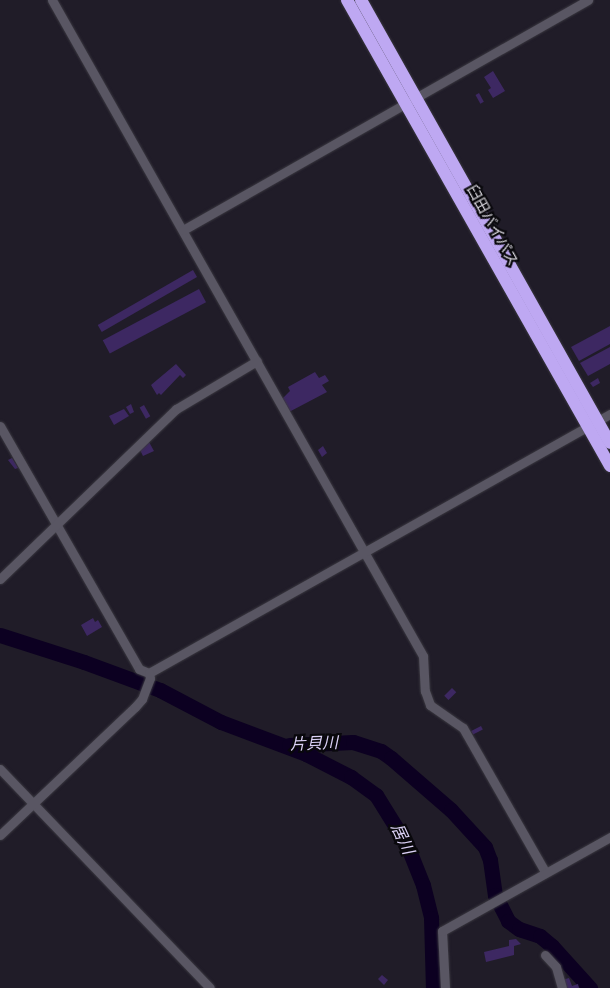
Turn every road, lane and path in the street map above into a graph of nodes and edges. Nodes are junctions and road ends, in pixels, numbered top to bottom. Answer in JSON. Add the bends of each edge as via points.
{"nodes":[{"id":1,"x":52,"y":0,"type":"edge"},
{"id":2,"x":347,"y":0,"type":"edge"},
{"id":3,"x":361,"y":0,"type":"edge"},
{"id":4,"x":588,"y":0,"type":"edge"},
{"id":5,"x":410,"y":100,"type":"junction"},
{"id":6,"x":183,"y":230,"type":"junction"},
{"id":7,"x":257,"y":361,"type":"junction"},
{"id":8,"x":610,"y":414,"type":"edge"},
{"id":9,"x":593,"y":423,"type":"junction"},
{"id":10,"x":0,"y":426,"type":"edge"},
{"id":11,"x":610,"y":443,"type":"edge"},
{"id":12,"x":610,"y":466,"type":"edge"},
{"id":13,"x":56,"y":526,"type":"junction"},
{"id":14,"x":364,"y":552,"type":"junction"},
{"id":15,"x":0,"y":579,"type":"edge"},
{"id":16,"x":150,"y":676,"type":"junction"},
{"id":17,"x":0,"y":769,"type":"edge"},
{"id":18,"x":34,"y":804,"type":"junction"},
{"id":19,"x":0,"y":835,"type":"edge"},
{"id":20,"x":610,"y":837,"type":"edge"},
{"id":21,"x":545,"y":872,"type":"junction"},
{"id":22,"x":545,"y":955,"type":"dead end"},
{"id":23,"x":210,"y":988,"type":"edge"},
{"id":24,"x":445,"y":988,"type":"edge"},
{"id":25,"x":562,"y":988,"type":"edge"}],
"edges":[{"from":1,"to":6,"type":"street"},
{"from":2,"to":5,"type":"highway","name":"臼田バイパス"},
{"from":3,"to":5,"type":"highway","name":"臼田バイパス"},
{"from":4,"to":5,"type":"street"},
{"from":5,"to":6,"type":"street"},
{"from":5,"to":9,"type":"highway","name":"臼田バイパス"},
{"from":6,"to":7,"type":"street"},
{"from":7,"to":13,"type":"street","via":[[176,409]]},
{"from":7,"to":14,"type":"street"},
{"from":8,"to":9,"type":"street"},
{"from":9,"to":11,"type":"highway","name":"臼田バイパス"},
{"from":9,"to":12,"type":"highway","name":"臼田バイパス"},
{"from":9,"to":14,"type":"street"},
{"from":10,"to":13,"type":"street"},
{"from":13,"to":15,"type":"street"},
{"from":13,"to":16,"type":"street","via":[[139,669]]},
{"from":14,"to":16,"type":"street"},
{"from":14,"to":21,"type":"street","via":[[423,656],[425,691],[430,705],[463,728]]},
{"from":16,"to":18,"type":"street","via":[[135,707]]},
{"from":17,"to":18,"type":"street"},
{"from":18,"to":19,"type":"street"},
{"from":18,"to":23,"type":"street"},
{"from":20,"to":21,"type":"street"},
{"from":21,"to":24,"type":"street","via":[[442,931]]},
{"from":22,"to":25,"type":"street","via":[[556,967]]}]}
